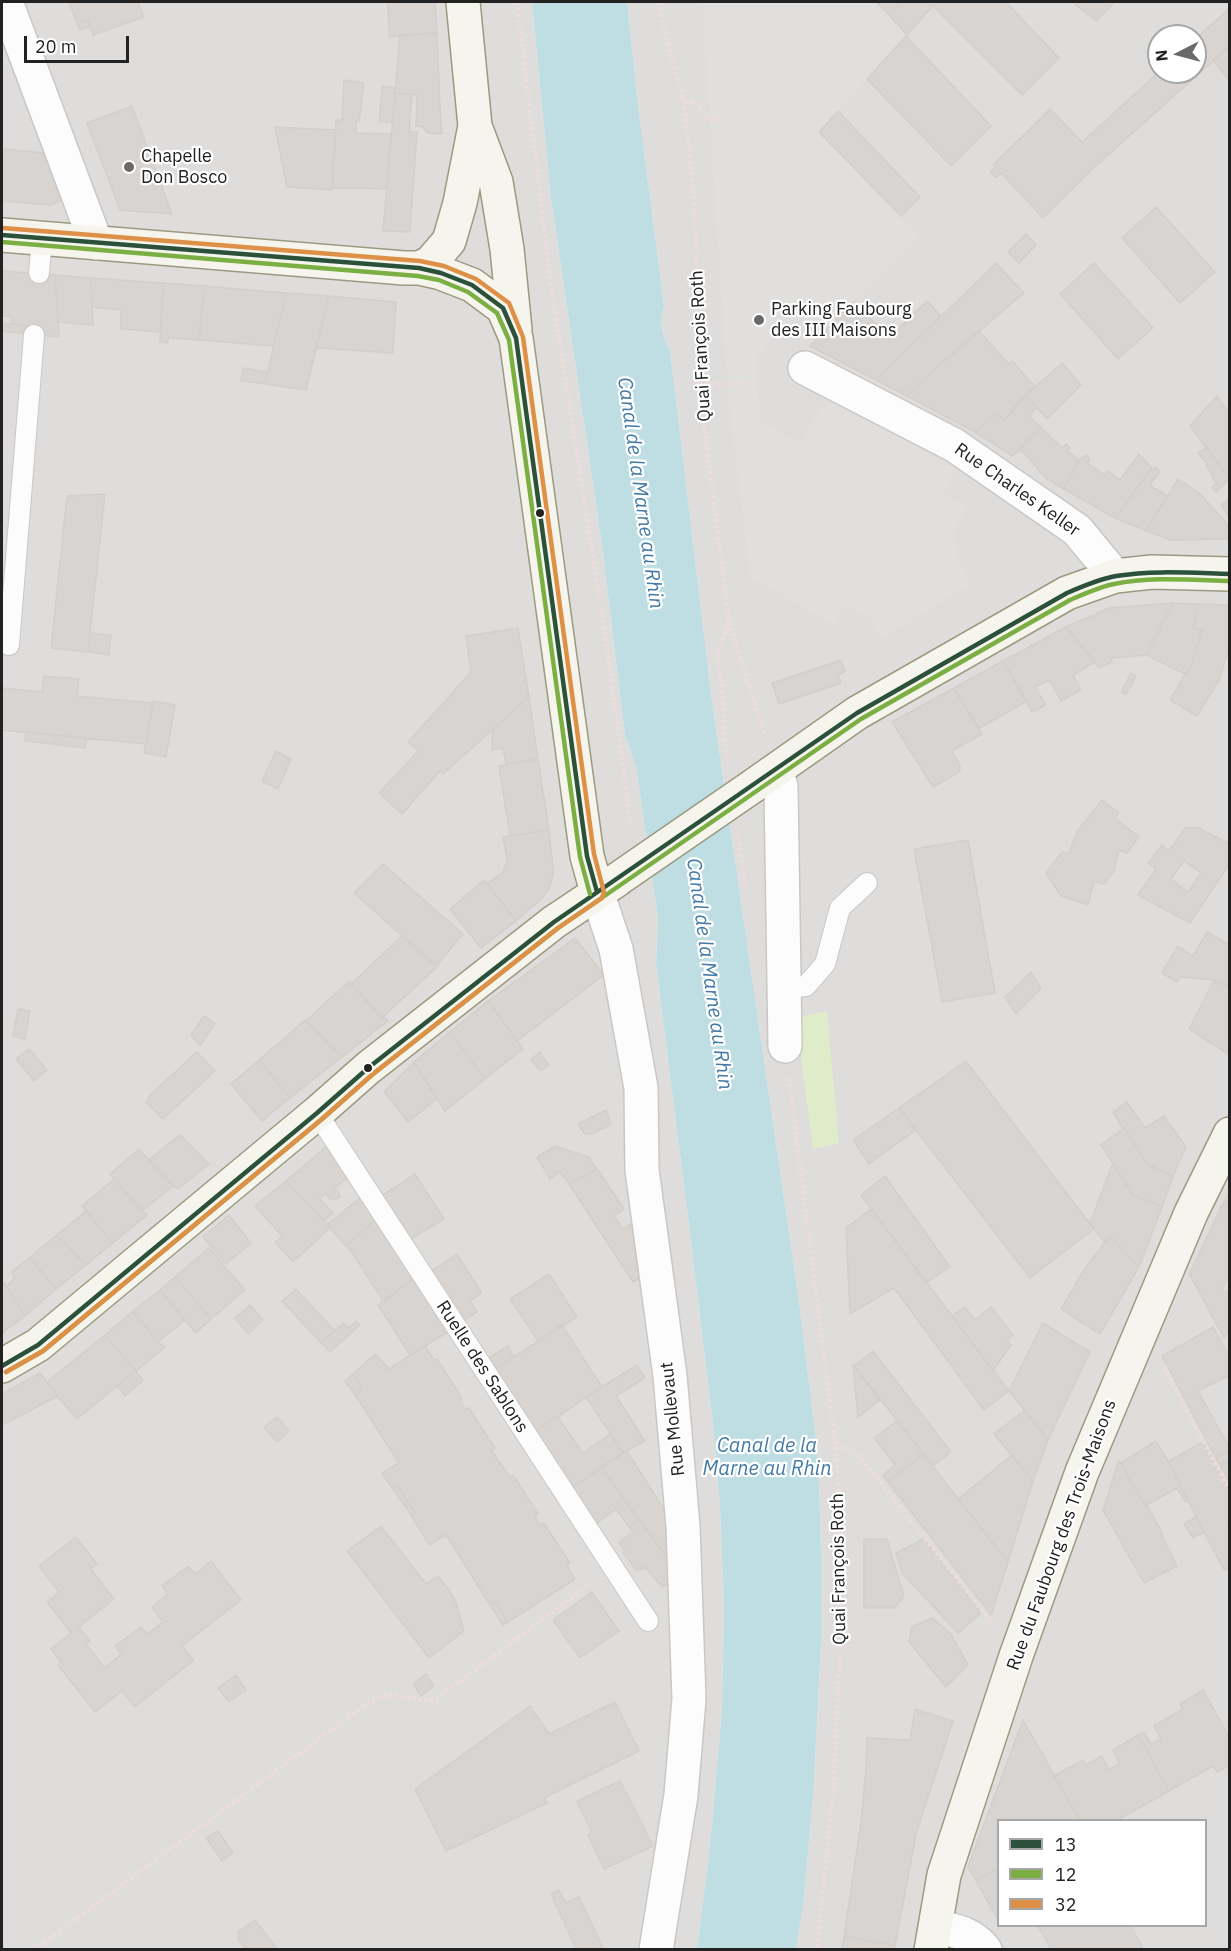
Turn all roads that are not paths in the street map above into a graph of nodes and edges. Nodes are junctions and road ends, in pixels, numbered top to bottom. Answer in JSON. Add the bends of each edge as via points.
{"nodes":[{"id":1,"x":6,"y":2,"type":"edge"},
{"id":2,"x":463,"y":2,"type":"edge"},
{"id":3,"x":475,"y":126,"type":"junction"},
{"id":4,"x":2,"y":235,"type":"edge"},
{"id":5,"x":42,"y":238,"type":"junction"},
{"id":6,"x":96,"y":243,"type":"junction"},
{"id":7,"x":419,"y":268,"type":"junction"},
{"id":8,"x":39,"y":273,"type":"dead end"},
{"id":9,"x":34,"y":335,"type":"dead end"},
{"id":10,"x":516,"y":338,"type":"junction"},
{"id":11,"x":804,"y":368,"type":"dead end"},
{"id":12,"x":1230,"y":574,"type":"edge"},
{"id":13,"x":1115,"y":576,"type":"junction"},
{"id":14,"x":9,"y":645,"type":"dead end"},
{"id":15,"x":765,"y":778,"type":"junction"},
{"id":16,"x":867,"y":883,"type":"dead end"},
{"id":17,"x":608,"y":886,"type":"junction"},
{"id":18,"x":784,"y":988,"type":"junction"},
{"id":19,"x":785,"y":1046,"type":"road end"},
{"id":20,"x":317,"y":1113,"type":"junction"},
{"id":21,"x":1230,"y":1134,"type":"edge"},
{"id":22,"x":2,"y":1366,"type":"edge"},
{"id":23,"x":648,"y":1621,"type":"dead end"},
{"id":24,"x":934,"y":1938,"type":"edge"},
{"id":25,"x":656,"y":1950,"type":"edge"},
{"id":26,"x":985,"y":1950,"type":"edge"}],
"edges":[{"from":1,"to":6,"type":"street"},
{"from":2,"to":3,"type":"street"},
{"from":3,"to":7,"type":"street","via":[[449,241],[430,263]]},
{"from":3,"to":10,"type":"street","via":[[496,182]]},
{"from":4,"to":5,"type":"street"},
{"from":5,"to":6,"type":"street"},
{"from":5,"to":8,"type":"lane"},
{"from":6,"to":7,"type":"street"},
{"from":7,"to":10,"type":"street","via":[[472,285],[502,308]]},
{"from":9,"to":14,"type":"lane"},
{"from":10,"to":17,"type":"street","via":[[587,856]]},
{"from":11,"to":13,"type":"street","name":"Rue Charles Keller","via":[[954,445],[1077,530]]},
{"from":12,"to":13,"type":"street","via":[[1152,572]]},
{"from":13,"to":15,"type":"street","via":[[1067,592],[877,701]]},
{"from":15,"to":17,"type":"street","bridge":true},
{"from":15,"to":18,"type":"street","via":[[781,787]]},
{"from":16,"to":18,"type":"lane","via":[[840,908],[825,964],[806,986]]},
{"from":17,"to":20,"type":"street","via":[[554,922],[368,1068]]},
{"from":17,"to":25,"type":"street","name":"Rue Mollevaut","via":[[641,1088],[642,1170],[670,1376],[683,1526],[688,1711],[681,1795]]},
{"from":18,"to":19,"type":"street"},
{"from":20,"to":22,"type":"street","via":[[38,1345]]},
{"from":20,"to":23,"type":"lane","name":"Ruelle des Sablons"},
{"from":21,"to":24,"type":"street","name":"Rue du Faubourg des Trois-Maisons","via":[[1191,1213],[1082,1472],[944,1875]]},
{"from":24,"to":26,"type":"street","via":[[957,1931],[977,1939]]}]}
